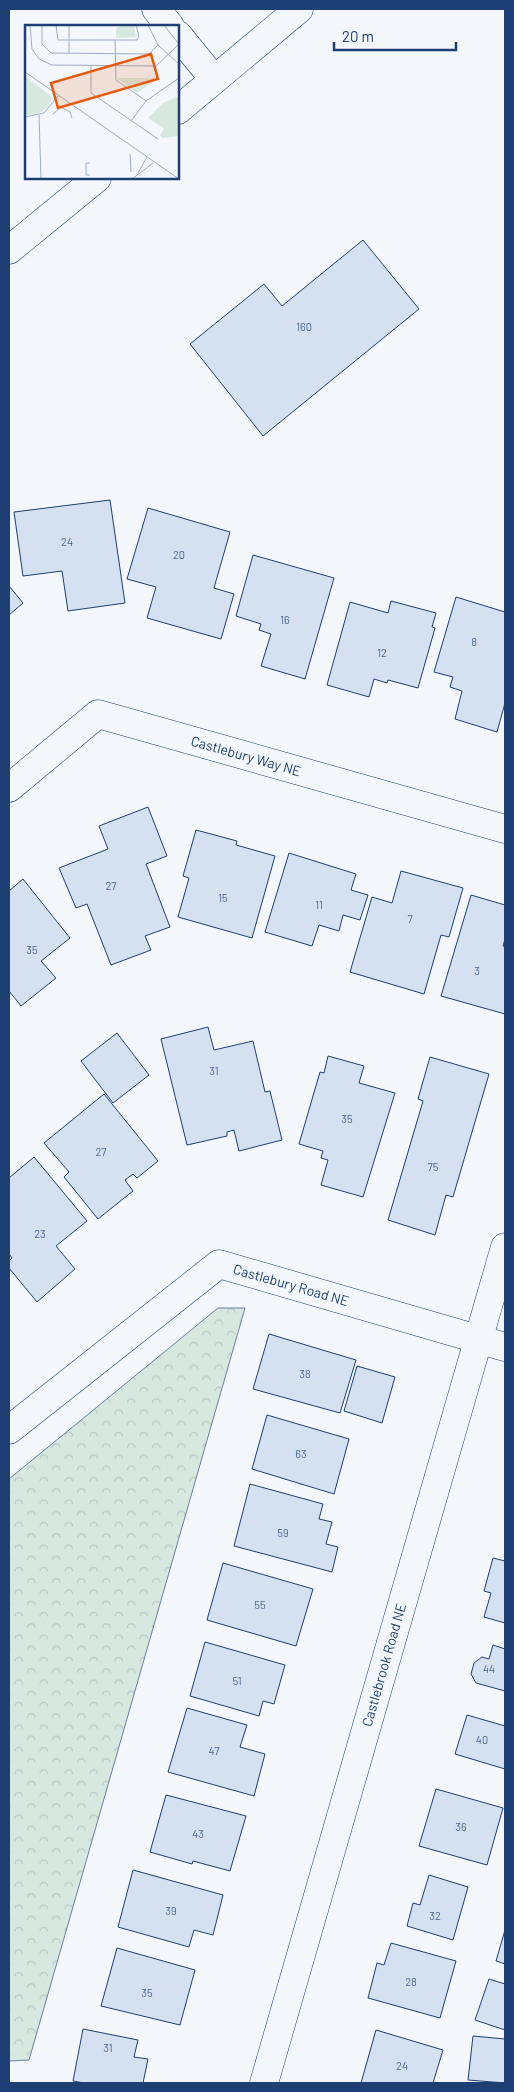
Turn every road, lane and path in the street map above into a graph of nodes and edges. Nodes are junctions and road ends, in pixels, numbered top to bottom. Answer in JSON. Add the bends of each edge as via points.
{"nodes":[{"id":1,"x":156,"y":9,"type":"edge"},
{"id":2,"x":299,"y":9,"type":"edge"},
{"id":3,"x":169,"y":25,"type":"edge"},
{"id":4,"x":179,"y":36,"type":"edge"},
{"id":5,"x":213,"y":78,"type":"junction"},
{"id":6,"x":179,"y":109,"type":"edge"},
{"id":7,"x":96,"y":179,"type":"edge"},
{"id":8,"x":9,"y":250,"type":"edge"},
{"id":9,"x":9,"y":788,"type":"edge"},
{"id":10,"x":505,"y":829,"type":"edge"},
{"id":11,"x":505,"y":1247,"type":"edge"},
{"id":12,"x":478,"y":1339,"type":"junction"},
{"id":13,"x":505,"y":1347,"type":"edge"},
{"id":14,"x":9,"y":1430,"type":"edge"},
{"id":15,"x":264,"y":2083,"type":"edge"}],
"edges":[{"from":1,"to":3,"type":"street"},
{"from":2,"to":5,"type":"street"},
{"from":4,"to":5,"type":"street"},
{"from":5,"to":6,"type":"street"},
{"from":7,"to":8,"type":"street"},
{"from":9,"to":10,"type":"street","name":"Castlebury Way NE","via":[[98,714]]},
{"from":11,"to":12,"type":"street","name":"Castlebrook Road NE"},
{"from":12,"to":13,"type":"street","name":"Castlebury Road NE"},
{"from":12,"to":14,"type":"street","name":"Castlebury Road NE","via":[[219,1264]]},
{"from":12,"to":15,"type":"street","name":"Castlebrook Road NE"}]}
